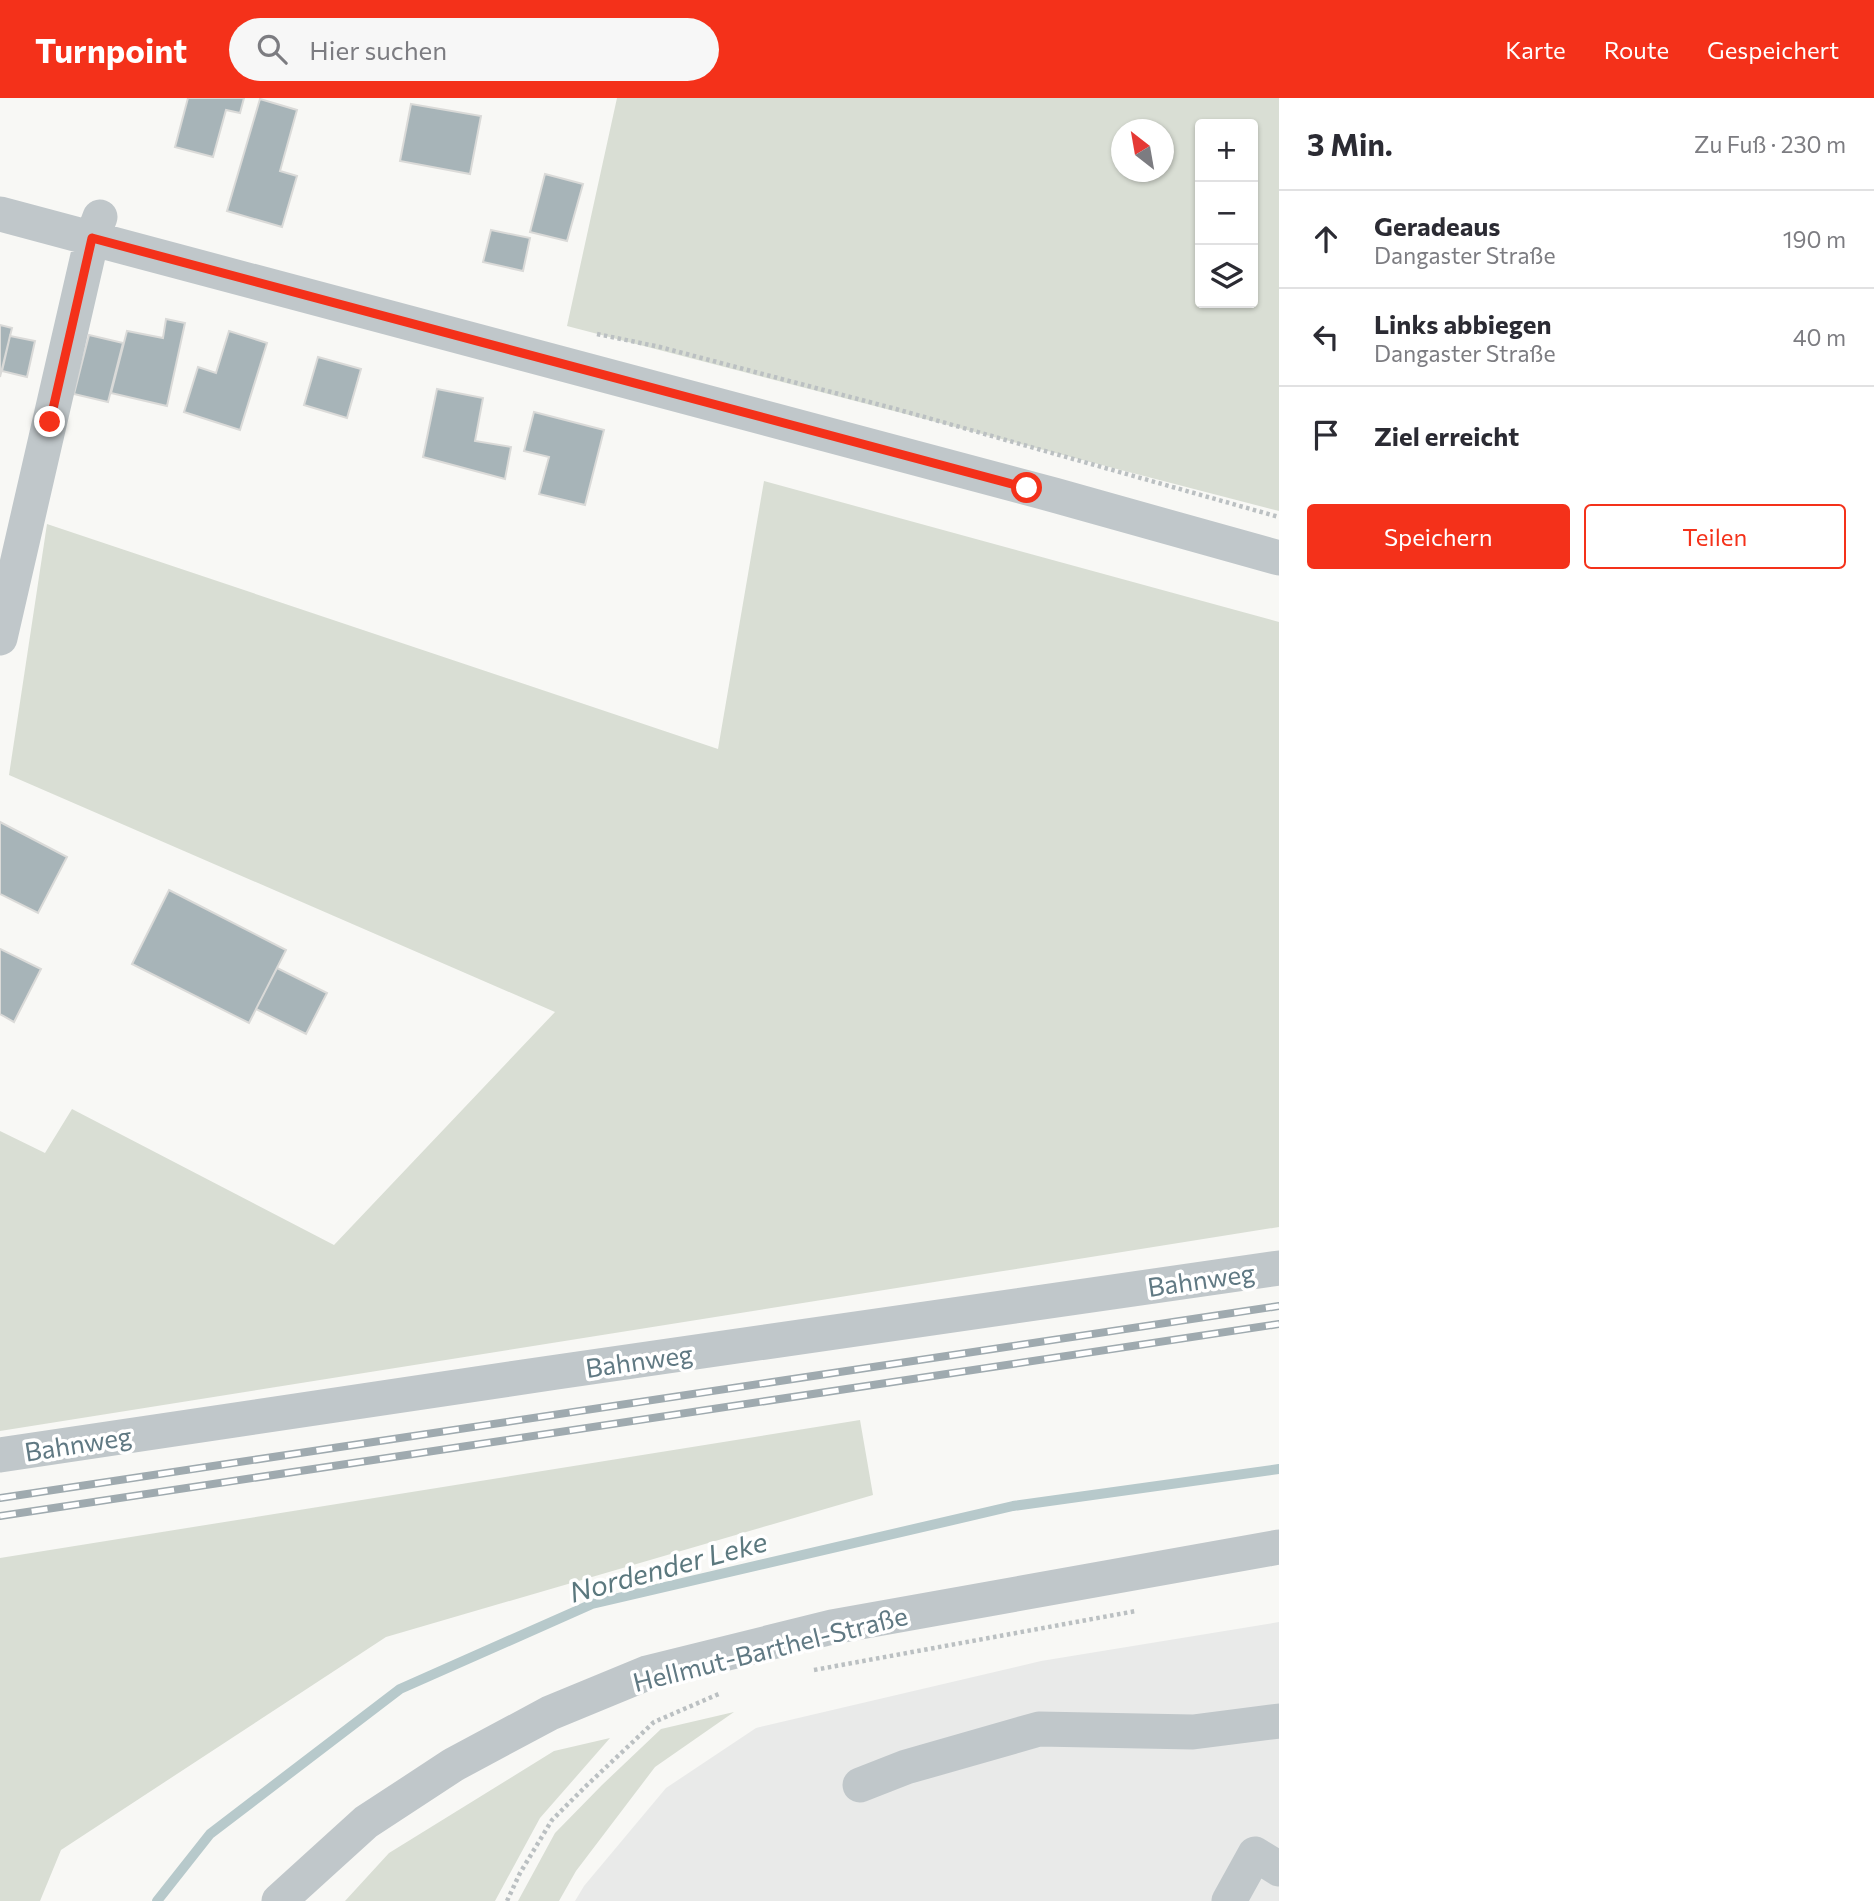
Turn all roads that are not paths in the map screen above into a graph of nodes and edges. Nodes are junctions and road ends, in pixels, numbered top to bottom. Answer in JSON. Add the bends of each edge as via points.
{"nodes":[{"id":1,"x":0,"y":214,"type":"edge"},
{"id":2,"x":96,"y":227,"type":"junction"},
{"id":3,"x":1279,"y":558,"type":"edge"},
{"id":4,"x":0,"y":638,"type":"edge"},
{"id":5,"x":1279,"y":1268,"type":"edge"},
{"id":6,"x":0,"y":1455,"type":"edge"},
{"id":7,"x":1279,"y":1547,"type":"edge"},
{"id":8,"x":1279,"y":1721,"type":"edge"},
{"id":9,"x":860,"y":1786,"type":"dead end"},
{"id":10,"x":1279,"y":1869,"type":"edge"},
{"id":11,"x":279,"y":1901,"type":"edge"},
{"id":12,"x":1229,"y":1901,"type":"edge"}],
"edges":[{"from":1,"to":2,"type":"street"},
{"from":2,"to":3,"type":"street"},
{"from":2,"to":4,"type":"street"},
{"from":5,"to":6,"type":"street","name":"Bahnweg"},
{"from":7,"to":11,"type":"street","name":"Hellmut-Barthel-Straße","via":[[832,1627],[648,1673],[551,1713],[453,1765],[366,1822]]},
{"from":8,"to":9,"type":"street","via":[[1193,1732],[1039,1729],[906,1767]]},
{"from":10,"to":12,"type":"street","via":[[1255,1854]]}]}
